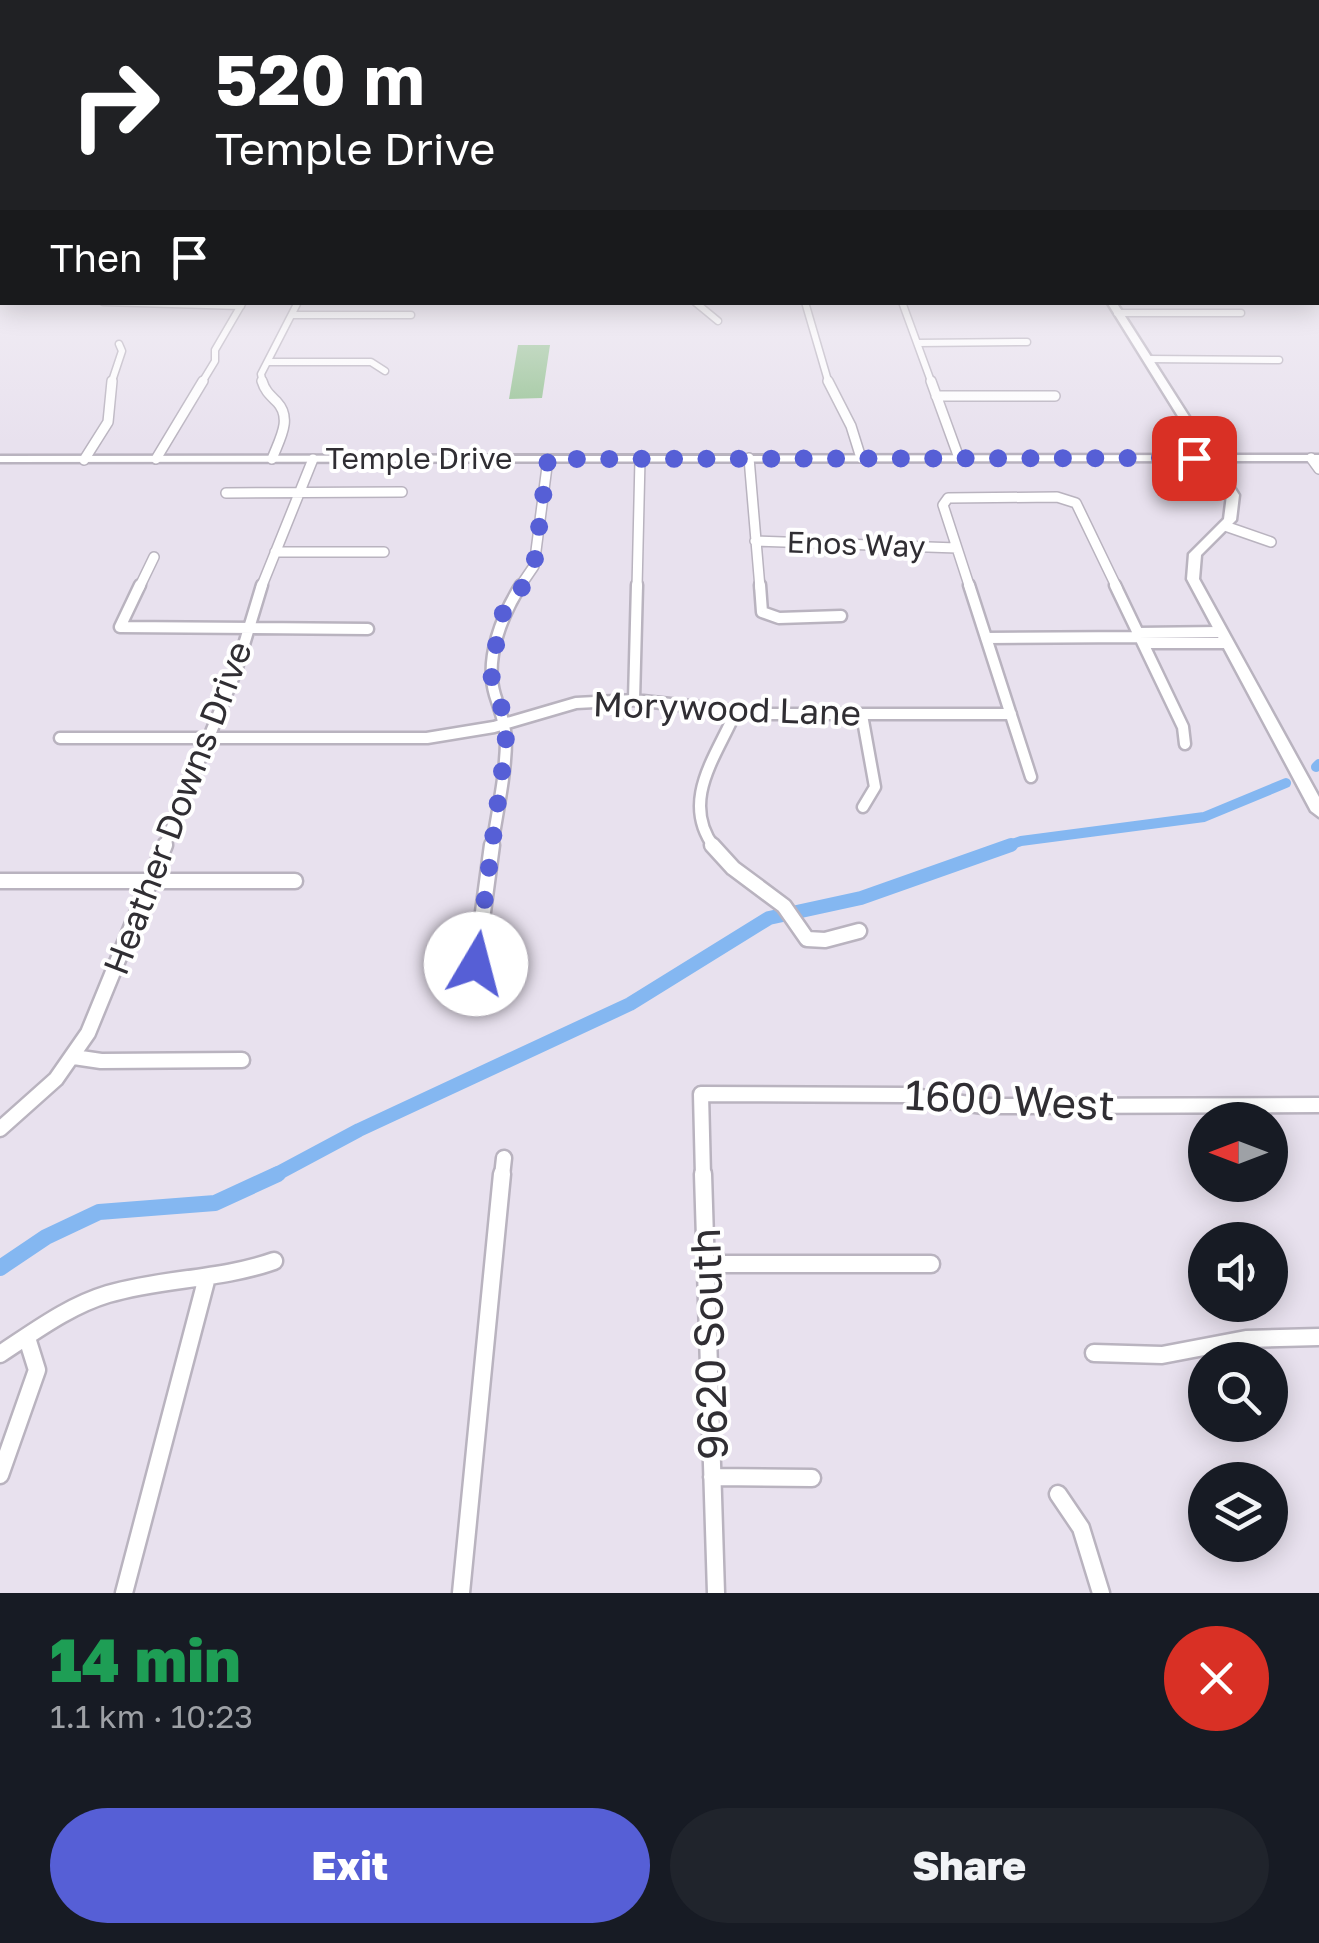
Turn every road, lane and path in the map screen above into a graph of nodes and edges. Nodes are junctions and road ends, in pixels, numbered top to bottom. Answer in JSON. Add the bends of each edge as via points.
{"nodes":[{"id":1,"x":241,"y":305,"type":"edge"},
{"id":2,"x":297,"y":305,"type":"edge"},
{"id":3,"x":699,"y":305,"type":"edge"},
{"id":4,"x":807,"y":305,"type":"edge"},
{"id":5,"x":903,"y":305,"type":"edge"},
{"id":6,"x":1113,"y":305,"type":"edge"},
{"id":7,"x":1117,"y":313,"type":"junction"},
{"id":8,"x":1241,"y":313,"type":"dead end"},
{"id":9,"x":410,"y":315,"type":"dead end"},
{"id":10,"x":292,"y":316,"type":"junction"},
{"id":11,"x":718,"y":321,"type":"dead end"},
{"id":12,"x":1027,"y":342,"type":"dead end"},
{"id":13,"x":917,"y":343,"type":"junction"},
{"id":14,"x":119,"y":344,"type":"dead end"},
{"id":15,"x":1147,"y":360,"type":"junction"},
{"id":16,"x":1279,"y":360,"type":"dead end"},
{"id":17,"x":268,"y":362,"type":"junction"},
{"id":18,"x":384,"y":371,"type":"dead end"},
{"id":19,"x":936,"y":396,"type":"junction"},
{"id":20,"x":1054,"y":396,"type":"dead end"},
{"id":21,"x":640,"y":458,"type":"junction"},
{"id":22,"x":749,"y":458,"type":"junction"},
{"id":23,"x":862,"y":458,"type":"junction"},
{"id":24,"x":959,"y":458,"type":"junction"},
{"id":25,"x":1210,"y":458,"type":"junction"},
{"id":26,"x":1315,"y":458,"type":"edge"},
{"id":27,"x":0,"y":459,"type":"edge"},
{"id":28,"x":156,"y":459,"type":"junction"},
{"id":29,"x":272,"y":459,"type":"junction"},
{"id":30,"x":314,"y":459,"type":"junction"},
{"id":31,"x":548,"y":459,"type":"junction"},
{"id":32,"x":84,"y":460,"type":"junction"},
{"id":33,"x":1319,"y":469,"type":"edge"},
{"id":34,"x":300,"y":492,"type":"junction"},
{"id":35,"x":402,"y":492,"type":"dead end"},
{"id":36,"x":226,"y":493,"type":"dead end"},
{"id":37,"x":1225,"y":526,"type":"junction"},
{"id":38,"x":754,"y":541,"type":"junction"},
{"id":39,"x":1271,"y":542,"type":"dead end"},
{"id":40,"x":956,"y":548,"type":"junction"},
{"id":41,"x":275,"y":552,"type":"junction"},
{"id":42,"x":384,"y":552,"type":"dead end"},
{"id":43,"x":154,"y":557,"type":"dead end"},
{"id":44,"x":841,"y":616,"type":"dead end"},
{"id":45,"x":248,"y":629,"type":"junction"},
{"id":46,"x":368,"y":629,"type":"dead end"},
{"id":47,"x":986,"y":638,"type":"junction"},
{"id":48,"x":1140,"y":638,"type":"junction"},
{"id":49,"x":1223,"y":638,"type":"junction"},
{"id":50,"x":634,"y":700,"type":"junction"},
{"id":51,"x":735,"y":713,"type":"junction"},
{"id":52,"x":862,"y":714,"type":"junction"},
{"id":53,"x":1010,"y":714,"type":"junction"},
{"id":54,"x":506,"y":724,"type":"junction"},
{"id":55,"x":60,"y":738,"type":"dead end"},
{"id":56,"x":209,"y":738,"type":"junction"},
{"id":57,"x":1185,"y":744,"type":"dead end"},
{"id":58,"x":1031,"y":777,"type":"dead end"},
{"id":59,"x":863,"y":807,"type":"dead end"},
{"id":60,"x":1319,"y":811,"type":"edge"},
{"id":61,"x":0,"y":880,"type":"edge"},
{"id":62,"x":151,"y":881,"type":"junction"},
{"id":63,"x":294,"y":881,"type":"dead end"},
{"id":64,"x":859,"y":931,"type":"dead end"},
{"id":65,"x":476,"y":964,"type":"dead end"},
{"id":66,"x":74,"y":1056,"type":"junction"},
{"id":67,"x":242,"y":1060,"type":"dead end"},
{"id":68,"x":702,"y":1094,"type":"joint"},
{"id":69,"x":1319,"y":1106,"type":"edge"},
{"id":70,"x":0,"y":1129,"type":"edge"},
{"id":71,"x":504,"y":1158,"type":"dead end"},
{"id":72,"x":274,"y":1262,"type":"dead end"},
{"id":73,"x":706,"y":1264,"type":"junction"},
{"id":74,"x":931,"y":1264,"type":"dead end"},
{"id":75,"x":206,"y":1280,"type":"junction"},
{"id":76,"x":1319,"y":1337,"type":"edge"},
{"id":77,"x":27,"y":1338,"type":"junction"},
{"id":78,"x":0,"y":1354,"type":"edge"},
{"id":79,"x":1094,"y":1354,"type":"dead end"},
{"id":80,"x":0,"y":1475,"type":"edge"},
{"id":81,"x":712,"y":1476,"type":"junction"},
{"id":82,"x":812,"y":1478,"type":"dead end"},
{"id":83,"x":1058,"y":1494,"type":"dead end"},
{"id":84,"x":124,"y":1593,"type":"edge"},
{"id":85,"x":460,"y":1593,"type":"edge"},
{"id":86,"x":716,"y":1593,"type":"edge"},
{"id":87,"x":1101,"y":1593,"type":"edge"}],
"edges":[{"from":1,"to":28,"type":"street"},
{"from":2,"to":10,"type":"street"},
{"from":3,"to":11,"type":"street"},
{"from":4,"to":23,"type":"street","via":[[832,394]]},
{"from":5,"to":13,"type":"street"},
{"from":6,"to":7,"type":"main road"},
{"from":7,"to":8,"type":"street"},
{"from":7,"to":15,"type":"main road"},
{"from":9,"to":10,"type":"street"},
{"from":10,"to":17,"type":"street"},
{"from":12,"to":13,"type":"street"},
{"from":13,"to":19,"type":"street"},
{"from":14,"to":32,"type":"street","via":[[108,422]]},
{"from":15,"to":16,"type":"street"},
{"from":15,"to":25,"type":"main road"},
{"from":17,"to":18,"type":"street","via":[[371,362]]},
{"from":17,"to":29,"type":"street","via":[[261,384],[286,420]]},
{"from":19,"to":20,"type":"street"},
{"from":19,"to":24,"type":"street"},
{"from":21,"to":22,"type":"street","name":"Temple Drive"},
{"from":21,"to":31,"type":"street","name":"Temple Drive"},
{"from":21,"to":50,"type":"street"},
{"from":22,"to":23,"type":"street","name":"Temple Drive"},
{"from":22,"to":38,"type":"street"},
{"from":23,"to":24,"type":"street","name":"Temple Drive"},
{"from":24,"to":25,"type":"street","name":"Temple Drive"},
{"from":25,"to":26,"type":"street","name":"Temple Drive"},
{"from":25,"to":37,"type":"main road","via":[[1233,494]]},
{"from":26,"to":33,"type":"street"},
{"from":27,"to":32,"type":"street","name":"Temple Drive"},
{"from":28,"to":29,"type":"street","name":"Temple Drive"},
{"from":28,"to":32,"type":"street","name":"Temple Drive"},
{"from":29,"to":30,"type":"street","name":"Temple Drive"},
{"from":30,"to":31,"type":"street","name":"Temple Drive"},
{"from":30,"to":34,"type":"street","name":"Heather Downs Drive"},
{"from":31,"to":54,"type":"street","via":[[534,566],[499,624],[491,682]]},
{"from":34,"to":35,"type":"street"},
{"from":34,"to":36,"type":"street"},
{"from":34,"to":41,"type":"street","name":"Heather Downs Drive"},
{"from":37,"to":39,"type":"street"},
{"from":37,"to":49,"type":"main road","via":[[1202,544],[1191,565]]},
{"from":38,"to":40,"type":"street","name":"Enos Way"},
{"from":38,"to":44,"type":"street","via":[[765,616]]},
{"from":40,"to":47,"type":"street"},
{"from":40,"to":48,"type":"street","via":[[946,499],[1073,501]]},
{"from":41,"to":42,"type":"street"},
{"from":41,"to":45,"type":"street","name":"Heather Downs Drive"},
{"from":43,"to":45,"type":"street","via":[[120,627]]},
{"from":45,"to":46,"type":"street"},
{"from":45,"to":56,"type":"street","name":"Heather Downs Drive"},
{"from":47,"to":48,"type":"street"},
{"from":47,"to":53,"type":"street"},
{"from":48,"to":49,"type":"street"},
{"from":48,"to":57,"type":"street"},
{"from":49,"to":60,"type":"main road"},
{"from":50,"to":51,"type":"street","name":"Morywood Lane"},
{"from":50,"to":54,"type":"street","name":"Morywood Lane","via":[[576,704]]},
{"from":51,"to":52,"type":"street","name":"Morywood Lane"},
{"from":51,"to":64,"type":"street","via":[[701,784],[701,823],[724,863],[790,913],[801,934],[816,941]]},
{"from":52,"to":53,"type":"street","name":"Morywood Lane"},
{"from":52,"to":59,"type":"street","via":[[875,787]]},
{"from":53,"to":58,"type":"street"},
{"from":54,"to":56,"type":"street","name":"Morywood Lane","via":[[427,738]]},
{"from":54,"to":65,"type":"street"},
{"from":55,"to":56,"type":"street","name":"Morywood Lane"},
{"from":56,"to":62,"type":"street","name":"Heather Downs Drive"},
{"from":61,"to":62,"type":"street"},
{"from":62,"to":63,"type":"street"},
{"from":62,"to":66,"type":"street","name":"Heather Downs Drive"},
{"from":66,"to":67,"type":"street"},
{"from":66,"to":70,"type":"street","name":"Heather Downs Drive"},
{"from":68,"to":69,"type":"street","name":"1600 West","via":[[906,1095],[983,1106]]},
{"from":68,"to":73,"type":"street","name":"9620 South"},
{"from":71,"to":85,"type":"street"},
{"from":72,"to":75,"type":"street"},
{"from":73,"to":74,"type":"street"},
{"from":73,"to":81,"type":"street","name":"9620 South"},
{"from":75,"to":77,"type":"street","via":[[104,1296]]},
{"from":75,"to":84,"type":"street"},
{"from":76,"to":79,"type":"street","via":[[1246,1339],[1162,1356]]},
{"from":77,"to":78,"type":"street"},
{"from":77,"to":80,"type":"street","via":[[37,1370]]},
{"from":81,"to":82,"type":"street"},
{"from":81,"to":86,"type":"street","name":"9620 South"},
{"from":83,"to":87,"type":"street","via":[[1088,1538]]}]}
